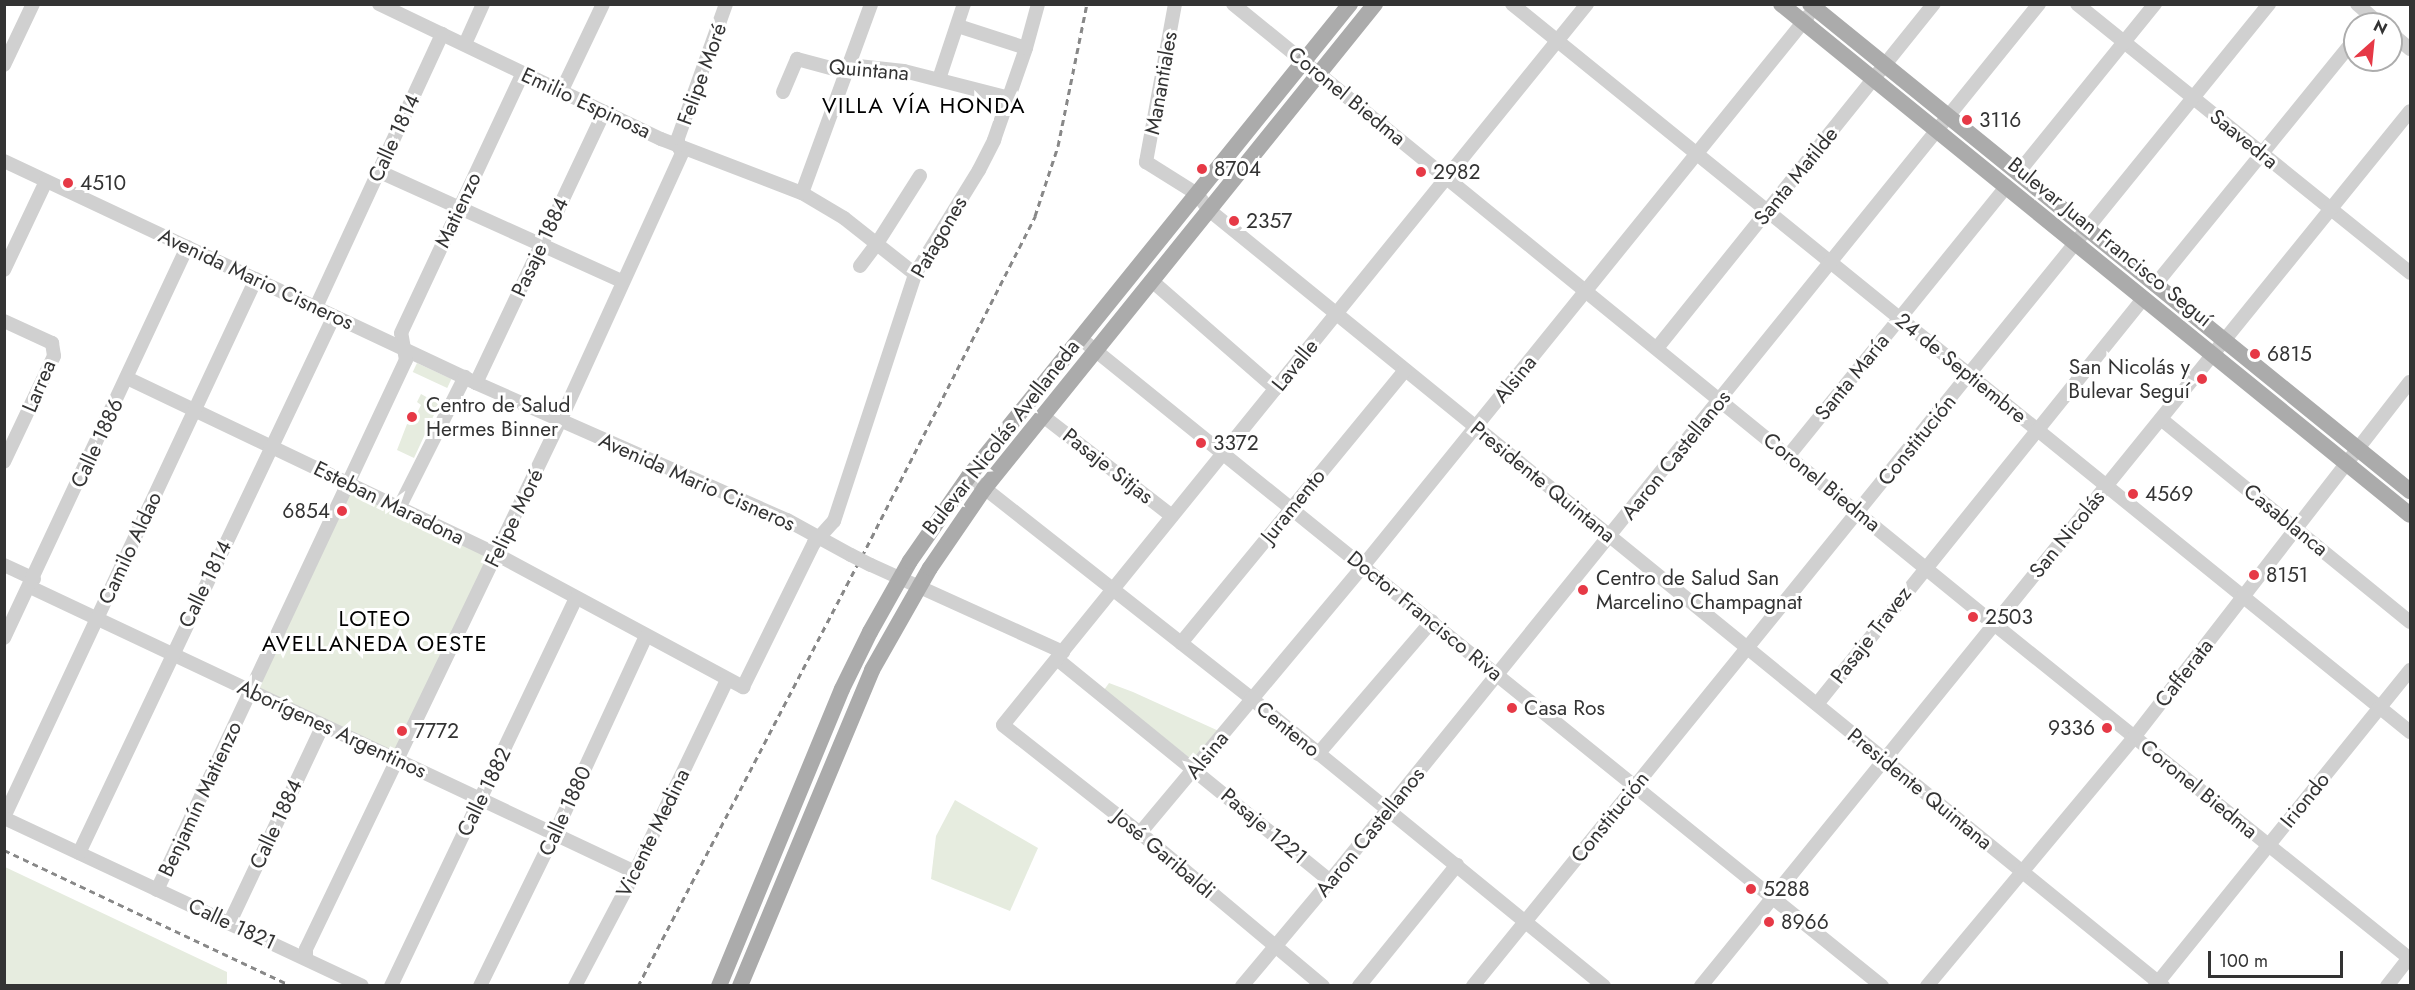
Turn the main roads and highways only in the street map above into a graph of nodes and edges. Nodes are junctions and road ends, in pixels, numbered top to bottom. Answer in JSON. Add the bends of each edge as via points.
{"nodes":[{"id":1,"x":1350,"y":4,"type":"edge"},
{"id":2,"x":1375,"y":4,"type":"edge"},
{"id":3,"x":1781,"y":4,"type":"edge"},
{"id":4,"x":1814,"y":6,"type":"edge"},
{"id":5,"x":2410,"y":491,"type":"edge"},
{"id":6,"x":2410,"y":515,"type":"edge"},
{"id":7,"x":719,"y":986,"type":"edge"},
{"id":8,"x":740,"y":986,"type":"edge"}],
"edges":[{"from":1,"to":7,"type":"main road","name":"Bulevar Nicolás Avellaneda","via":[[969,476],[900,578],[843,688]]},
{"from":2,"to":8,"type":"main road","name":"Bulevar Nicolás Avellaneda","via":[[984,489],[918,586],[859,699]]},
{"from":3,"to":6,"type":"main road","name":"Bulevar Juan Francisco Seguí"},
{"from":4,"to":5,"type":"main road","name":"Bulevar Juan Francisco Seguí"}]}
